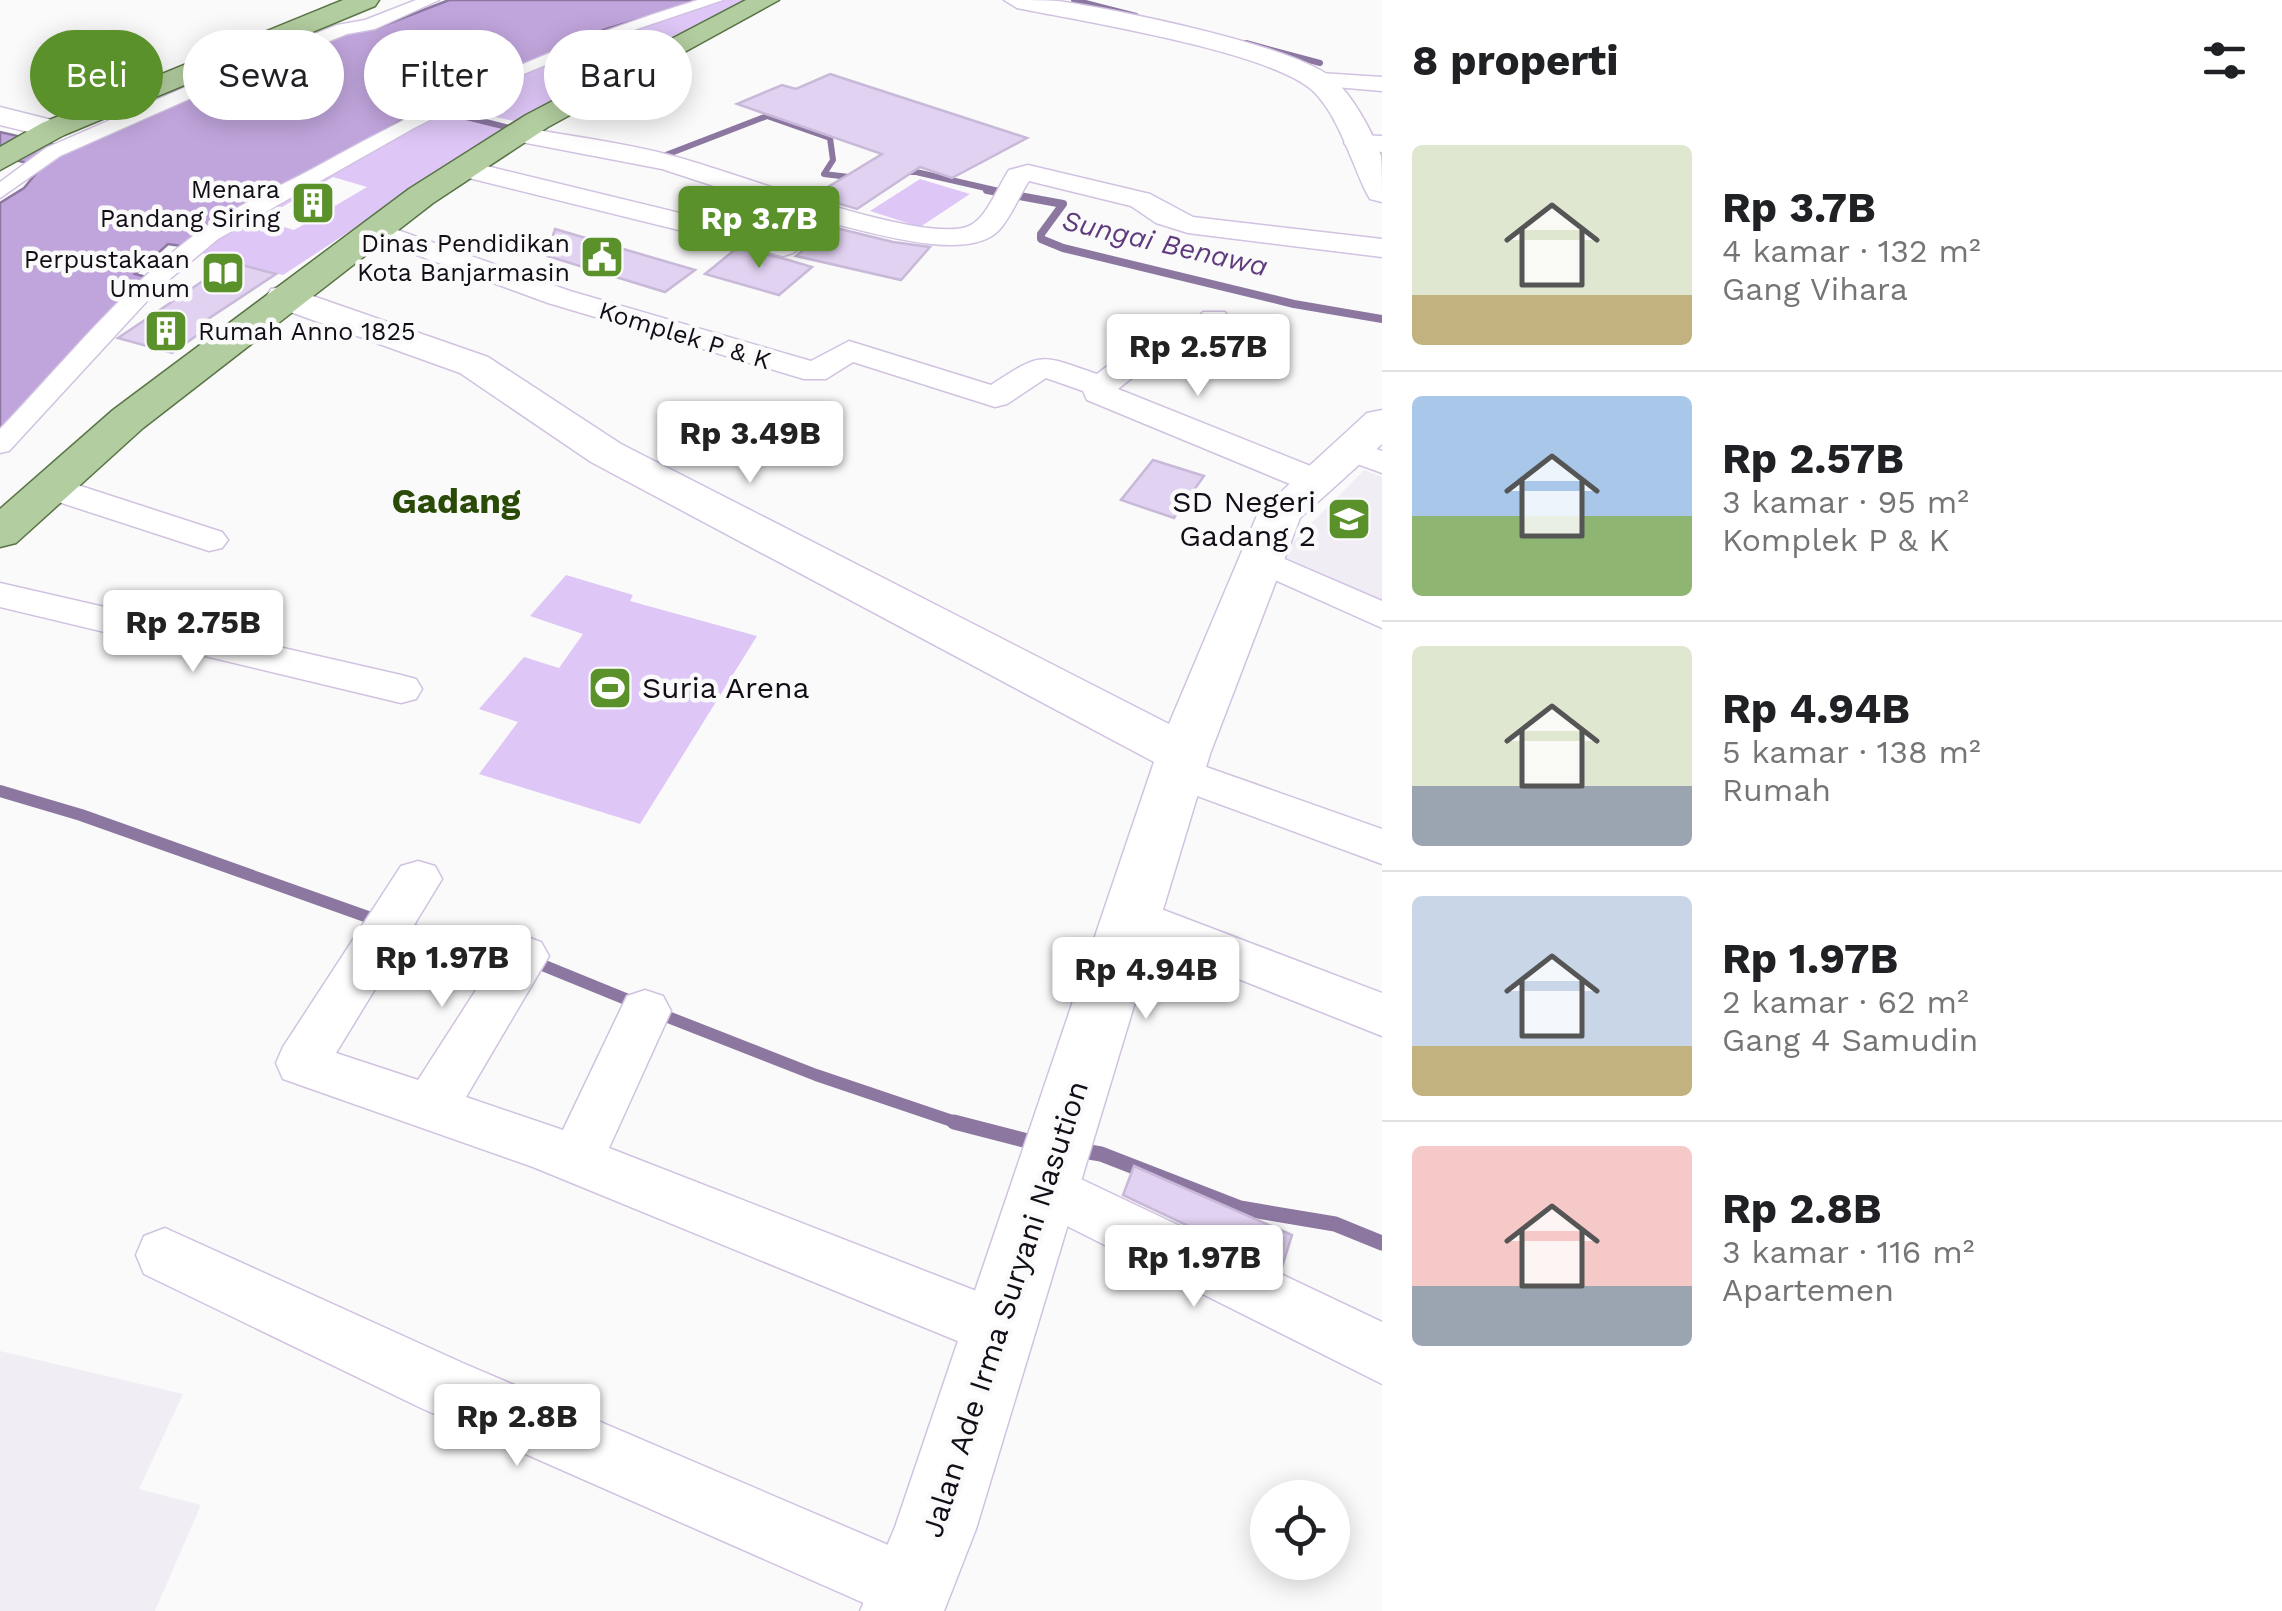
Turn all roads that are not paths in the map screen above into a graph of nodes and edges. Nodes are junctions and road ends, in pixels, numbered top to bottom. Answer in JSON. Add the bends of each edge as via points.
{"nodes":[{"id":1,"x":366,"y":0,"type":"edge"},
{"id":2,"x":430,"y":0,"type":"edge"},
{"id":3,"x":715,"y":0,"type":"edge"},
{"id":4,"x":766,"y":0,"type":"edge"},
{"id":5,"x":1017,"y":0,"type":"edge"},
{"id":6,"x":1320,"y":80,"type":"junction"},
{"id":7,"x":1382,"y":84,"type":"edge"},
{"id":8,"x":520,"y":131,"type":"junction"},
{"id":9,"x":1369,"y":144,"type":"edge"},
{"id":10,"x":20,"y":151,"type":"edge"},
{"id":11,"x":462,"y":168,"type":"junction"},
{"id":12,"x":1380,"y":185,"type":"edge"},
{"id":13,"x":826,"y":214,"type":"junction"},
{"id":14,"x":375,"y":230,"type":"junction"},
{"id":15,"x":1382,"y":248,"type":"edge"},
{"id":16,"x":284,"y":297,"type":"junction"},
{"id":17,"x":1214,"y":319,"type":"dead end"},
{"id":18,"x":1101,"y":386,"type":"junction"},
{"id":19,"x":0,"y":445,"type":"edge"},
{"id":20,"x":1357,"y":454,"type":"edge"},
{"id":21,"x":50,"y":487,"type":"junction"},
{"id":22,"x":0,"y":534,"type":"edge"},
{"id":23,"x":210,"y":540,"type":"dead end"},
{"id":24,"x":1262,"y":560,"type":"junction"},
{"id":25,"x":0,"y":595,"type":"edge"},
{"id":26,"x":1382,"y":616,"type":"edge"},
{"id":27,"x":401,"y":689,"type":"dead end"},
{"id":28,"x":1181,"y":763,"type":"junction"},
{"id":29,"x":1382,"y":847,"type":"edge"},
{"id":30,"x":418,"y":879,"type":"dead end"},
{"id":31,"x":1132,"y":917,"type":"junction"},
{"id":32,"x":524,"y":956,"type":"dead end"},
{"id":33,"x":646,"y":1011,"type":"dead end"},
{"id":34,"x":1382,"y":1015,"type":"edge"},
{"id":35,"x":431,"y":1107,"type":"junction"},
{"id":36,"x":576,"y":1160,"type":"junction"},
{"id":37,"x":1046,"y":1187,"type":"junction"},
{"id":38,"x":165,"y":1255,"type":"dead end"},
{"id":39,"x":1000,"y":1329,"type":"junction"},
{"id":40,"x":1382,"y":1354,"type":"edge"},
{"id":41,"x":906,"y":1600,"type":"edge"}],
"edges":[{"from":1,"to":10,"type":"main road"},
{"from":2,"to":10,"type":"street"},
{"from":3,"to":19,"type":"street","via":[[613,30],[503,76],[210,234],[151,283]]},
{"from":4,"to":8,"type":"main road"},
{"from":5,"to":6,"type":"street","via":[[1268,60]]},
{"from":6,"to":7,"type":"street"},
{"from":6,"to":9,"type":"street","via":[[1354,113]]},
{"from":8,"to":11,"type":"main road"},
{"from":8,"to":13,"type":"street","via":[[696,170]]},
{"from":9,"to":12,"type":"street"},
{"from":11,"to":13,"type":"street","via":[[783,247]]},
{"from":11,"to":14,"type":"main road"},
{"from":13,"to":15,"type":"street","via":[[965,237],[989,225],[1018,176],[1028,173],[1140,200],[1188,225]]},
{"from":14,"to":16,"type":"main road"},
{"from":14,"to":18,"type":"street","name":"Komplek P & K","via":[[558,297],[814,372],[849,350],[995,397],[1042,366]]},
{"from":16,"to":21,"type":"main road"},
{"from":16,"to":28,"type":"street","via":[[474,364],[606,453]]},
{"from":17,"to":18,"type":"street","via":[[1196,338],[1152,347]]},
{"from":18,"to":20,"type":"street","via":[[1100,393]]},
{"from":20,"to":24,"type":"street","name":"Jalan Ade Irma Suryani Nasution","via":[[1280,512]]},
{"from":21,"to":22,"type":"main road"},
{"from":21,"to":23,"type":"street"},
{"from":24,"to":26,"type":"street"},
{"from":24,"to":28,"type":"street","name":"Jalan Ade Irma Suryani Nasution"},
{"from":25,"to":27,"type":"street"},
{"from":28,"to":29,"type":"street"},
{"from":28,"to":31,"type":"street","name":"Jalan Ade Irma Suryani Nasution"},
{"from":30,"to":35,"type":"street","via":[[301,1062]]},
{"from":31,"to":34,"type":"street"},
{"from":31,"to":37,"type":"street","name":"Jalan Ade Irma Suryani Nasution"},
{"from":32,"to":35,"type":"street"},
{"from":33,"to":36,"type":"street"},
{"from":35,"to":36,"type":"street"},
{"from":36,"to":39,"type":"street"},
{"from":37,"to":39,"type":"street","name":"Jalan Ade Irma Suryani Nasution"},
{"from":37,"to":40,"type":"street"},
{"from":38,"to":41,"type":"street"},
{"from":39,"to":41,"type":"street","name":"Jalan Ade Irma Suryani Nasution"}]}
